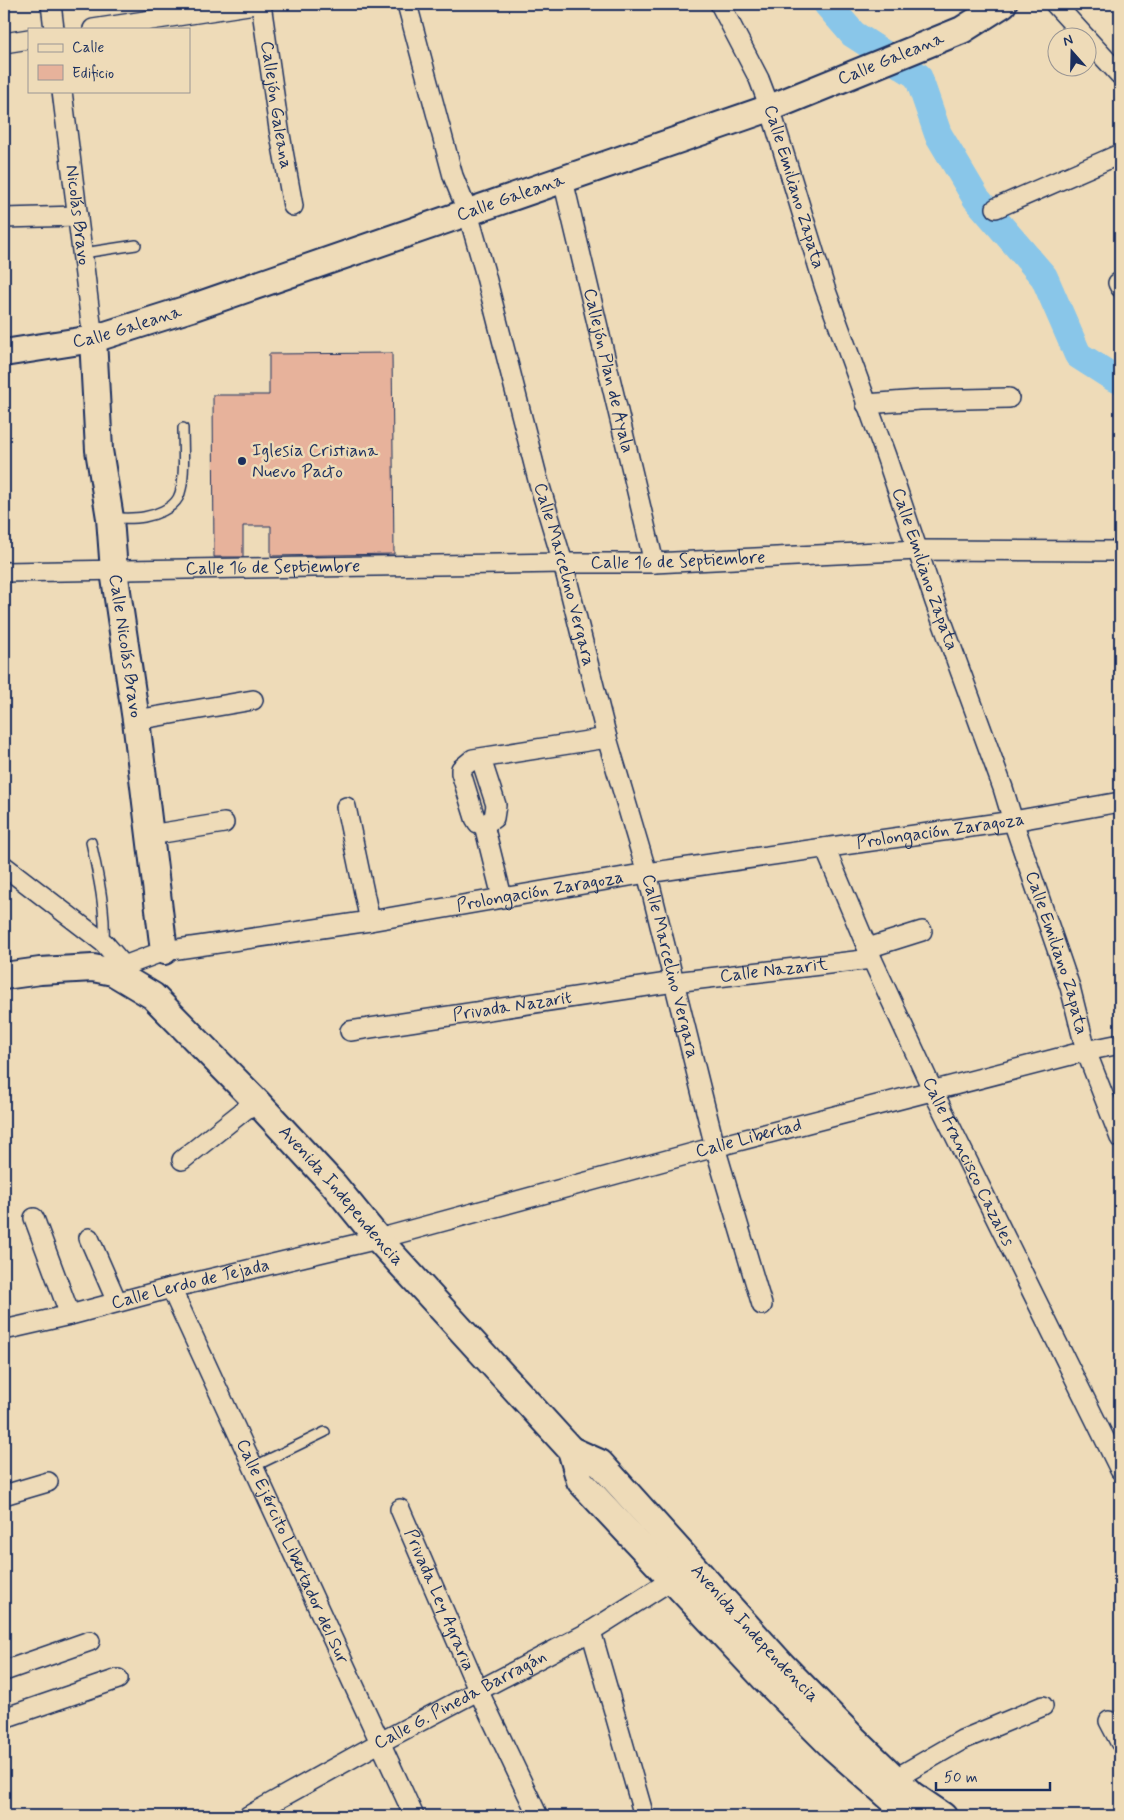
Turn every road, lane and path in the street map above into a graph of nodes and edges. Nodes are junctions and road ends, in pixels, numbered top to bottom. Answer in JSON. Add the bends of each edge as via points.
{"nodes":[{"id":1,"x":51,"y":4,"type":"edge"},
{"id":2,"x":255,"y":4,"type":"edge"},
{"id":3,"x":261,"y":4,"type":"edge"},
{"id":4,"x":407,"y":4,"type":"edge"},
{"id":5,"x":720,"y":4,"type":"edge"},
{"id":6,"x":1003,"y":4,"type":"edge"},
{"id":7,"x":1055,"y":4,"type":"edge"},
{"id":8,"x":54,"y":28,"type":"edge"},
{"id":9,"x":99,"y":28,"type":"edge"},
{"id":10,"x":1077,"y":28,"type":"edge"},
{"id":11,"x":28,"y":39,"type":"edge"},
{"id":12,"x":4,"y":43,"type":"edge"},
{"id":13,"x":1096,"y":49,"type":"edge"},
{"id":14,"x":1120,"y":75,"type":"edge"},
{"id":15,"x":62,"y":92,"type":"edge"},
{"id":16,"x":770,"y":108,"type":"junction"},
{"id":17,"x":1120,"y":154,"type":"edge"},
{"id":18,"x":563,"y":180,"type":"junction"},
{"id":19,"x":292,"y":206,"type":"dead end"},
{"id":20,"x":996,"y":208,"type":"dead end"},
{"id":21,"x":468,"y":213,"type":"junction"},
{"id":22,"x":78,"y":216,"type":"junction"},
{"id":23,"x":4,"y":218,"type":"edge"},
{"id":24,"x":136,"y":245,"type":"dead end"},
{"id":25,"x":82,"y":253,"type":"junction"},
{"id":26,"x":93,"y":339,"type":"junction"},
{"id":27,"x":4,"y":353,"type":"edge"},
{"id":28,"x":1009,"y":398,"type":"dead end"},
{"id":29,"x":866,"y":404,"type":"junction"},
{"id":30,"x":183,"y":428,"type":"dead end"},
{"id":31,"x":110,"y":518,"type":"junction"},
{"id":32,"x":918,"y":550,"type":"junction"},
{"id":33,"x":1120,"y":551,"type":"edge"},
{"id":34,"x":563,"y":563,"type":"junction"},
{"id":35,"x":654,"y":563,"type":"junction"},
{"id":36,"x":114,"y":571,"type":"junction"},
{"id":37,"x":4,"y":572,"type":"edge"},
{"id":38,"x":253,"y":700,"type":"dead end"},
{"id":39,"x":136,"y":720,"type":"junction"},
{"id":40,"x":607,"y":738,"type":"junction"},
{"id":41,"x":1120,"y":802,"type":"edge"},
{"id":42,"x":346,"y":807,"type":"dead end"},
{"id":43,"x":1013,"y":821,"type":"junction"},
{"id":44,"x":224,"y":822,"type":"dead end"},
{"id":45,"x":150,"y":835,"type":"junction"},
{"id":46,"x":91,"y":842,"type":"dead end"},
{"id":47,"x":825,"y":848,"type":"junction"},
{"id":48,"x":4,"y":866,"type":"edge"},
{"id":49,"x":647,"y":873,"type":"junction"},
{"id":50,"x":502,"y":897,"type":"junction"},
{"id":51,"x":370,"y":921,"type":"junction"},
{"id":52,"x":922,"y":931,"type":"dead end"},
{"id":53,"x":104,"y":943,"type":"junction"},
{"id":54,"x":164,"y":951,"type":"junction"},
{"id":55,"x":870,"y":953,"type":"junction"},
{"id":56,"x":110,"y":968,"type":"junction"},
{"id":57,"x":4,"y":976,"type":"edge"},
{"id":58,"x":674,"y":982,"type":"junction"},
{"id":59,"x":350,"y":1031,"type":"dead end"},
{"id":60,"x":1120,"y":1044,"type":"edge"},
{"id":61,"x":1086,"y":1051,"type":"junction"},
{"id":62,"x":933,"y":1091,"type":"junction"},
{"id":63,"x":256,"y":1101,"type":"junction"},
{"id":64,"x":1120,"y":1138,"type":"edge"},
{"id":65,"x":715,"y":1147,"type":"junction"},
{"id":66,"x":182,"y":1160,"type":"dead end"},
{"id":67,"x":34,"y":1218,"type":"dead end"},
{"id":68,"x":89,"y":1238,"type":"dead end"},
{"id":69,"x":378,"y":1239,"type":"junction"},
{"id":70,"x":170,"y":1288,"type":"junction"},
{"id":71,"x":117,"y":1302,"type":"junction"},
{"id":72,"x":762,"y":1305,"type":"dead end"},
{"id":73,"x":70,"y":1315,"type":"junction"},
{"id":74,"x":4,"y":1330,"type":"edge"},
{"id":75,"x":325,"y":1432,"type":"dead end"},
{"id":76,"x":253,"y":1467,"type":"junction"},
{"id":77,"x":1120,"y":1470,"type":"edge"},
{"id":78,"x":48,"y":1482,"type":"dead end"},
{"id":79,"x":4,"y":1495,"type":"edge"},
{"id":80,"x":400,"y":1509,"type":"dead end"},
{"id":81,"x":683,"y":1572,"type":"junction"},
{"id":82,"x":592,"y":1631,"type":"junction"},
{"id":83,"x":90,"y":1642,"type":"dead end"},
{"id":84,"x":4,"y":1671,"type":"edge"},
{"id":85,"x":118,"y":1679,"type":"dead end"},
{"id":86,"x":478,"y":1690,"type":"junction"},
{"id":87,"x":1043,"y":1706,"type":"dead end"},
{"id":88,"x":4,"y":1718,"type":"edge"},
{"id":89,"x":1109,"y":1722,"type":"dead end"},
{"id":90,"x":1120,"y":1742,"type":"edge"},
{"id":91,"x":380,"y":1743,"type":"junction"},
{"id":92,"x":905,"y":1799,"type":"edge"},
{"id":93,"x":248,"y":1816,"type":"edge"},
{"id":94,"x":414,"y":1816,"type":"edge"},
{"id":95,"x":538,"y":1816,"type":"edge"},
{"id":96,"x":644,"y":1816,"type":"edge"},
{"id":97,"x":943,"y":1816,"type":"edge"}],
"edges":[{"from":1,"to":8,"type":"street"},
{"from":2,"to":9,"type":"street"},
{"from":3,"to":19,"type":"street","name":"Callejón Galeana"},
{"from":4,"to":21,"type":"street","name":"Calle Marcelino Vergara","via":[[454,176]]},
{"from":5,"to":16,"type":"street","name":"Calle Emiliano Zapata","via":[[759,79]]},
{"from":6,"to":16,"type":"main road","name":"Calle Galeana","via":[[962,30]]},
{"from":7,"to":10,"type":"street"},
{"from":11,"to":12,"type":"street"},
{"from":13,"to":14,"type":"street"},
{"from":15,"to":22,"type":"street","name":"Nicolás Bravo"},
{"from":16,"to":18,"type":"main road","name":"Calle Galeana"},
{"from":16,"to":29,"type":"street","name":"Calle Emiliano Zapata","via":[[825,288]]},
{"from":17,"to":20,"type":"street"},
{"from":18,"to":21,"type":"main road","name":"Calle Galeana"},
{"from":18,"to":35,"type":"street","name":"Callejón Plan de Ayala"},
{"from":21,"to":26,"type":"main road","name":"Calle Galeana"},
{"from":21,"to":34,"type":"street","name":"Calle Marcelino Vergara"},
{"from":22,"to":23,"type":"street"},
{"from":22,"to":25,"type":"street","name":"Nicolás Bravo"},
{"from":24,"to":25,"type":"lane"},
{"from":25,"to":26,"type":"street","name":"Nicolás Bravo"},
{"from":26,"to":27,"type":"main road","name":"Calle Galeana"},
{"from":26,"to":31,"type":"main road","name":"Calle Nicolás Bravo","via":[[99,450]]},
{"from":28,"to":29,"type":"street"},
{"from":29,"to":32,"type":"street","name":"Calle Emiliano Zapata"},
{"from":30,"to":31,"type":"lane","via":[[183,477],[178,499],[158,513],[143,518]]},
{"from":31,"to":36,"type":"main road","name":"Calle Nicolás Bravo"},
{"from":32,"to":33,"type":"street","name":"Calle 16 de Septiembre"},
{"from":32,"to":35,"type":"street","name":"Calle 16 de Septiembre"},
{"from":32,"to":43,"type":"street","name":"Calle Emiliano Zapata"},
{"from":34,"to":35,"type":"street","name":"Calle 16 de Septiembre"},
{"from":34,"to":36,"type":"street","name":"Calle 16 de Septiembre"},
{"from":34,"to":40,"type":"street","name":"Calle Marcelino Vergara"},
{"from":36,"to":37,"type":"street","name":"Calle 16 de Septiembre"},
{"from":36,"to":39,"type":"main road","name":"Calle Nicolás Bravo"},
{"from":38,"to":39,"type":"street"},
{"from":39,"to":45,"type":"main road","name":"Calle Nicolás Bravo"},
{"from":40,"to":49,"type":"street","name":"Calle Marcelino Vergara"},
{"from":40,"to":50,"type":"street","via":[[477,759],[496,805],[496,814],[487,823]]},
{"from":41,"to":43,"type":"street","name":"Prolongación Zaragoza"},
{"from":42,"to":51,"type":"street"},
{"from":43,"to":47,"type":"street","name":"Prolongación Zaragoza"},
{"from":43,"to":61,"type":"street","name":"Calle Emiliano Zapata","via":[[1070,987]]},
{"from":44,"to":45,"type":"street"},
{"from":45,"to":54,"type":"main road","name":"Calle Nicolás Bravo"},
{"from":46,"to":53,"type":"lane","via":[[103,902]]},
{"from":47,"to":49,"type":"street","name":"Prolongación Zaragoza"},
{"from":47,"to":55,"type":"street","name":"Calle Francisco Cazales"},
{"from":48,"to":53,"type":"street","name":"Avenida Independencia"},
{"from":49,"to":50,"type":"street","name":"Prolongación Zaragoza"},
{"from":49,"to":58,"type":"street","name":"Calle Marcelino Vergara"},
{"from":50,"to":51,"type":"street","name":"Prolongación Zaragoza"},
{"from":51,"to":54,"type":"street","name":"Prolongación Zaragoza"},
{"from":52,"to":55,"type":"street","name":"Calle Nazarit"},
{"from":53,"to":56,"type":"street","name":"Avenida Independencia"},
{"from":54,"to":56,"type":"street","name":"Prolongación Zaragoza"},
{"from":55,"to":58,"type":"street","name":"Calle Nazarit"},
{"from":55,"to":62,"type":"street","name":"Calle Francisco Cazales"},
{"from":56,"to":57,"type":"main road"},
{"from":56,"to":63,"type":"main road","name":"Avenida Independencia","via":[[153,996]]},
{"from":58,"to":59,"type":"street","name":"Privada Nazarit"},
{"from":58,"to":65,"type":"street","name":"Calle Marcelino Vergara"},
{"from":60,"to":61,"type":"street","name":"Calle Libertad"},
{"from":61,"to":62,"type":"street","name":"Calle Libertad"},
{"from":61,"to":64,"type":"street","name":"Calle Emiliano Zapata"},
{"from":62,"to":65,"type":"street","name":"Calle Libertad"},
{"from":62,"to":77,"type":"street","name":"Calle Francisco Cazales"},
{"from":63,"to":66,"type":"street"},
{"from":63,"to":69,"type":"main road","name":"Avenida Independencia","via":[[334,1185]]},
{"from":65,"to":69,"type":"street","name":"Calle Libertad"},
{"from":65,"to":72,"type":"street","name":"Calle Marcelino Vergara"},
{"from":67,"to":73,"type":"street"},
{"from":68,"to":71,"type":"street"},
{"from":69,"to":70,"type":"street","name":"Calle Lerdo de Tejada"},
{"from":69,"to":81,"type":"main road","name":"Avenida Independencia","via":[[571,1450],[580,1481]]},
{"from":70,"to":71,"type":"street","name":"Calle Lerdo de Tejada"},
{"from":70,"to":76,"type":"street","name":"Calle Ejército Libertador del Sur"},
{"from":71,"to":73,"type":"street","name":"Calle Lerdo de Tejada"},
{"from":73,"to":74,"type":"street","name":"Calle Lerdo de Tejada"},
{"from":75,"to":76,"type":"lane"},
{"from":76,"to":91,"type":"street","name":"Calle Ejército Libertador del Sur"},
{"from":78,"to":79,"type":"street"},
{"from":80,"to":86,"type":"street","name":"Privada Ley Agraria"},
{"from":81,"to":82,"type":"street","name":"Calle G. Pineda Barragán"},
{"from":81,"to":92,"type":"main road","name":"Avenida Independencia","via":[[774,1672],[834,1747]]},
{"from":82,"to":86,"type":"street","name":"Calle G. Pineda Barragán"},
{"from":82,"to":96,"type":"street"},
{"from":83,"to":84,"type":"street"},
{"from":85,"to":88,"type":"street"},
{"from":86,"to":91,"type":"street","name":"Calle G. Pineda Barragán"},
{"from":86,"to":95,"type":"street","name":"Privada Ley Agraria"},
{"from":87,"to":92,"type":"street","via":[[962,1740]]},
{"from":89,"to":90,"type":"street"},
{"from":91,"to":93,"type":"street","name":"Calle G. Pineda Barragán"},
{"from":91,"to":94,"type":"street","name":"Calle Ejército Libertador del Sur"},
{"from":92,"to":97,"type":"main road","name":"Avenida Independencia"}]}
